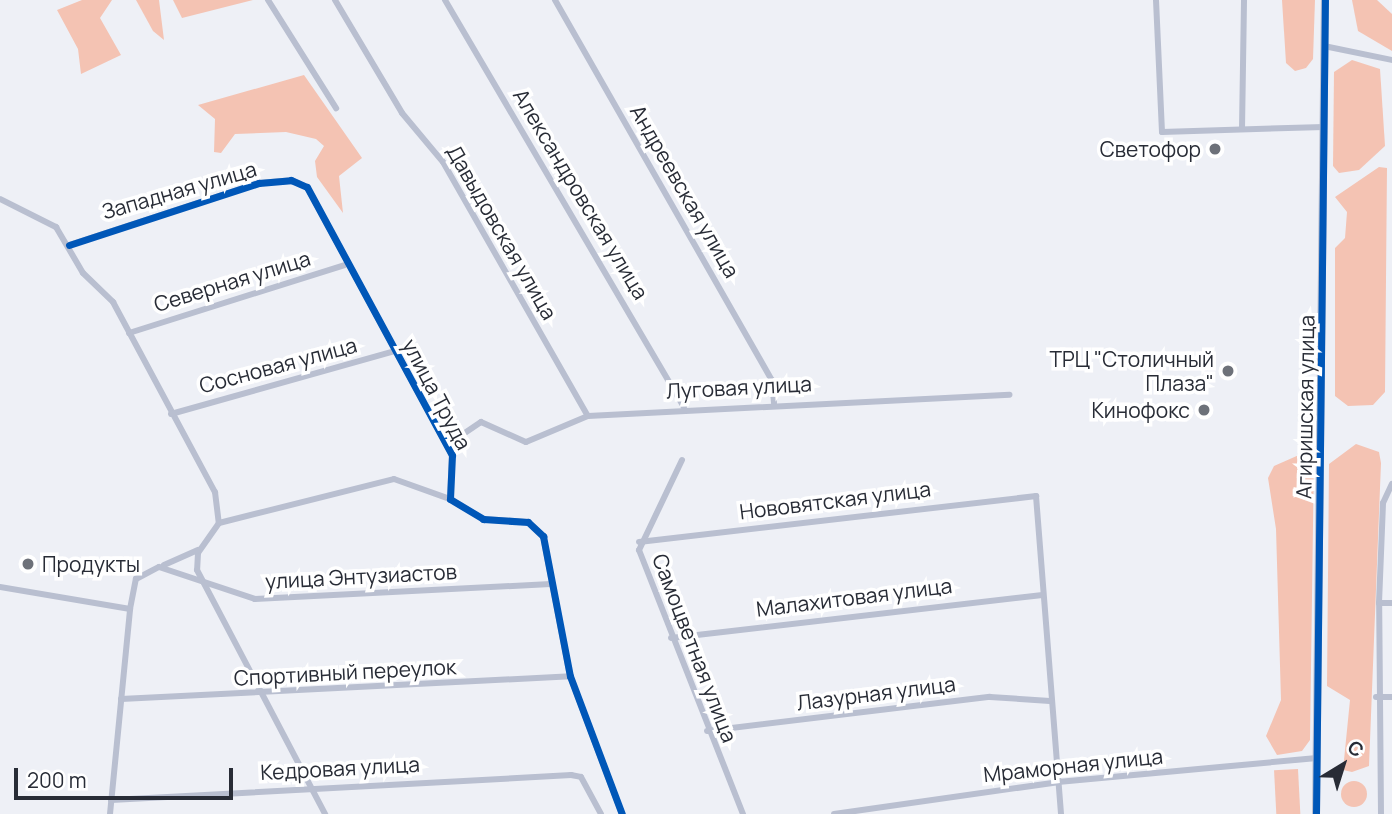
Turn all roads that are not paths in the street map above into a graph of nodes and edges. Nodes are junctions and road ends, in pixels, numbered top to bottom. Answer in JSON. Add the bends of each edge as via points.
{"nodes":[{"id":1,"x":268,"y":0,"type":"edge"},
{"id":2,"x":335,"y":0,"type":"edge"},
{"id":3,"x":445,"y":0,"type":"edge"},
{"id":4,"x":555,"y":0,"type":"edge"},
{"id":5,"x":1156,"y":0,"type":"edge"},
{"id":6,"x":1244,"y":0,"type":"edge"},
{"id":7,"x":1325,"y":0,"type":"edge"},
{"id":8,"x":1324,"y":46,"type":"junction"},
{"id":9,"x":1392,"y":60,"type":"edge"},
{"id":10,"x":337,"y":108,"type":"dead end"},
{"id":11,"x":1324,"y":127,"type":"junction"},
{"id":12,"x":1242,"y":129,"type":"junction"},
{"id":13,"x":302,"y":184,"type":"joint"},
{"id":14,"x":0,"y":199,"type":"edge"},
{"id":15,"x":69,"y":245,"type":"junction"},
{"id":16,"x":345,"y":265,"type":"junction"},
{"id":17,"x":129,"y":333,"type":"junction"},
{"id":18,"x":395,"y":351,"type":"junction"},
{"id":19,"x":1009,"y":395,"type":"dead end"},
{"id":20,"x":774,"y":403,"type":"junction"},
{"id":21,"x":684,"y":407,"type":"junction"},
{"id":22,"x":171,"y":414,"type":"junction"},
{"id":23,"x":589,"y":416,"type":"junction"},
{"id":24,"x":447,"y":445,"type":"junction"},
{"id":25,"x":682,"y":460,"type":"dead end"},
{"id":26,"x":1392,"y":484,"type":"edge"},
{"id":27,"x":450,"y":499,"type":"junction"},
{"id":28,"x":219,"y":523,"type":"junction"},
{"id":29,"x":639,"y":542,"type":"junction"},
{"id":30,"x":201,"y":547,"type":"junction"},
{"id":31,"x":159,"y":567,"type":"junction"},
{"id":32,"x":201,"y":578,"type":"junction"},
{"id":33,"x":551,"y":584,"type":"junction"},
{"id":34,"x":0,"y":587,"type":"edge"},
{"id":35,"x":1043,"y":595,"type":"junction"},
{"id":36,"x":1379,"y":603,"type":"junction"},
{"id":37,"x":1392,"y":603,"type":"edge"},
{"id":38,"x":130,"y":609,"type":"junction"},
{"id":39,"x":671,"y":638,"type":"junction"},
{"id":40,"x":570,"y":676,"type":"junction"},
{"id":41,"x":262,"y":695,"type":"junction"},
{"id":42,"x":1376,"y":697,"type":"junction"},
{"id":43,"x":1392,"y":697,"type":"edge"},
{"id":44,"x":121,"y":699,"type":"junction"},
{"id":45,"x":1050,"y":701,"type":"junction"},
{"id":46,"x":707,"y":731,"type":"junction"},
{"id":47,"x":1317,"y":758,"type":"junction"},
{"id":48,"x":1058,"y":782,"type":"junction"},
{"id":49,"x":310,"y":786,"type":"junction"},
{"id":50,"x":1381,"y":794,"type":"junction"},
{"id":51,"x":1392,"y":794,"type":"edge"},
{"id":52,"x":111,"y":800,"type":"junction"},
{"id":53,"x":110,"y":814,"type":"edge"},
{"id":54,"x":325,"y":814,"type":"edge"},
{"id":55,"x":601,"y":814,"type":"edge"},
{"id":56,"x":622,"y":814,"type":"edge"},
{"id":57,"x":743,"y":814,"type":"edge"},
{"id":58,"x":834,"y":814,"type":"edge"},
{"id":59,"x":1061,"y":814,"type":"edge"},
{"id":60,"x":1316,"y":814,"type":"edge"},
{"id":61,"x":1381,"y":814,"type":"edge"}],
"edges":[{"from":1,"to":10,"type":"street"},
{"from":2,"to":23,"type":"street","name":"Давыдовская улица","via":[[402,113],[443,162]]},
{"from":3,"to":21,"type":"street","name":"Александровская улица"},
{"from":4,"to":20,"type":"street","name":"Андреевская улица","via":[[772,380]]},
{"from":5,"to":12,"type":"street","via":[[1162,132]]},
{"from":6,"to":12,"type":"street"},
{"from":7,"to":8,"type":"street","name":"Агиришская улица"},
{"from":8,"to":9,"type":"street"},
{"from":8,"to":11,"type":"street","name":"Агиришская улица"},
{"from":11,"to":12,"type":"street"},
{"from":11,"to":47,"type":"street","name":"Агиришская улица"},
{"from":13,"to":15,"type":"street","name":"Западная улица","via":[[259,183]]},
{"from":13,"to":16,"type":"street","name":"улица Труда"},
{"from":14,"to":15,"type":"street","via":[[51,223]]},
{"from":15,"to":17,"type":"street"},
{"from":16,"to":17,"type":"street","name":"Северная улица"},
{"from":16,"to":18,"type":"street","name":"улица Труда"},
{"from":17,"to":22,"type":"street"},
{"from":18,"to":22,"type":"street","name":"Сосновая улица"},
{"from":18,"to":24,"type":"street","name":"улица Труда"},
{"from":19,"to":20,"type":"street","name":"Луговая улица"},
{"from":20,"to":21,"type":"street","name":"Луговая улица"},
{"from":21,"to":23,"type":"street","name":"Луговая улица"},
{"from":22,"to":28,"type":"street","via":[[215,492]]},
{"from":23,"to":24,"type":"street","name":"Луговая улица","via":[[526,442],[481,422]]},
{"from":24,"to":27,"type":"street","name":"улица Труда","via":[[456,467]]},
{"from":25,"to":29,"type":"street","name":"Самоцветная улица"},
{"from":26,"to":36,"type":"street","via":[[1383,503]]},
{"from":27,"to":28,"type":"street","via":[[394,479]]},
{"from":27,"to":33,"type":"street","via":[[483,519],[535,526],[546,545]]},
{"from":28,"to":30,"type":"street"},
{"from":29,"to":35,"type":"street","name":"Нововятская улица","via":[[1036,496]]},
{"from":29,"to":39,"type":"street","name":"Самоцветная улица"},
{"from":30,"to":31,"type":"street"},
{"from":30,"to":32,"type":"street"},
{"from":31,"to":32,"type":"street","name":"улица Энтузиастов"},
{"from":31,"to":38,"type":"street","via":[[136,579]]},
{"from":32,"to":33,"type":"street","name":"улица Энтузиастов","via":[[255,599]]},
{"from":32,"to":41,"type":"street"},
{"from":33,"to":40,"type":"street"},
{"from":34,"to":38,"type":"street"},
{"from":35,"to":39,"type":"street","name":"Малахитовая улица"},
{"from":35,"to":45,"type":"street"},
{"from":36,"to":37,"type":"street"},
{"from":36,"to":42,"type":"street"},
{"from":38,"to":44,"type":"street"},
{"from":39,"to":46,"type":"street","name":"Самоцветная улица"},
{"from":40,"to":41,"type":"street","name":"Спортивный переулок"},
{"from":40,"to":56,"type":"street"},
{"from":41,"to":44,"type":"street","name":"Спортивный переулок"},
{"from":41,"to":49,"type":"street"},
{"from":42,"to":43,"type":"street"},
{"from":42,"to":50,"type":"street"},
{"from":44,"to":52,"type":"street"},
{"from":45,"to":46,"type":"street","name":"Лазурная улица","via":[[990,696]]},
{"from":45,"to":48,"type":"street"},
{"from":46,"to":57,"type":"street","name":"Самоцветная улица"},
{"from":47,"to":48,"type":"street","name":"Мраморная улица"},
{"from":47,"to":60,"type":"street","name":"Агиришская улица"},
{"from":48,"to":58,"type":"street","name":"Мраморная улица"},
{"from":48,"to":59,"type":"street"},
{"from":49,"to":52,"type":"street","name":"Кедровая улица"},
{"from":49,"to":54,"type":"street"},
{"from":49,"to":55,"type":"street","name":"Кедровая улица","via":[[571,775],[581,777]]},
{"from":50,"to":51,"type":"street"},
{"from":50,"to":61,"type":"street"},
{"from":52,"to":53,"type":"street"}]}
